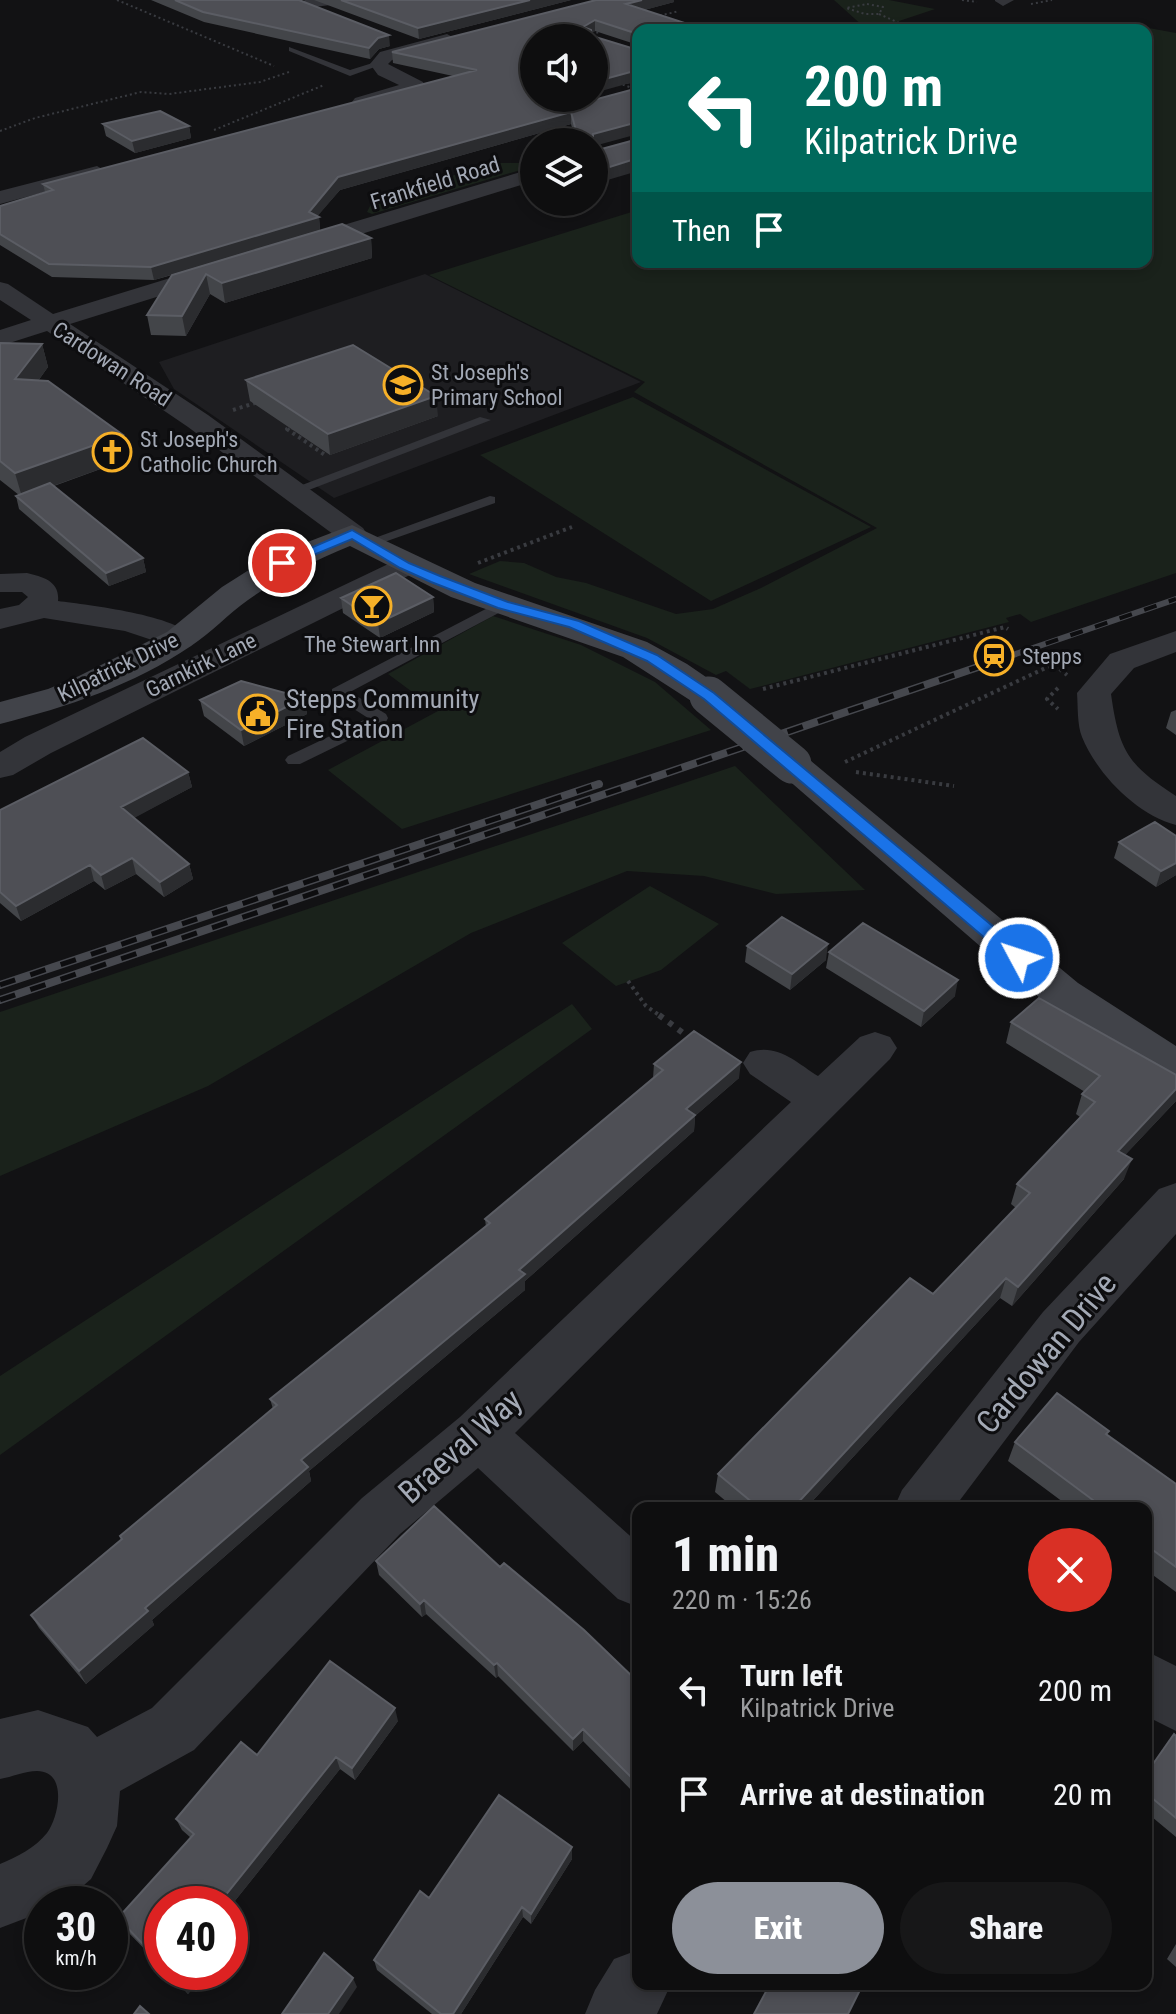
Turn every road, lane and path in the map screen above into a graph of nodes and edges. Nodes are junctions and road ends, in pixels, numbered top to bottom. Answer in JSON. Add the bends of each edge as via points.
{"nodes":[{"id":1,"x":117,"y":0,"type":"edge"},
{"id":2,"x":298,"y":3,"type":"edge"},
{"id":3,"x":331,"y":8,"type":"edge"},
{"id":4,"x":679,"y":11,"type":"dead end"},
{"id":5,"x":879,"y":14,"type":"junction"},
{"id":6,"x":654,"y":17,"type":"edge"},
{"id":7,"x":902,"y":24,"type":"edge"},
{"id":8,"x":462,"y":35,"type":"edge"},
{"id":9,"x":386,"y":36,"type":"edge"},
{"id":10,"x":416,"y":47,"type":"junction"},
{"id":11,"x":292,"y":49,"type":"edge"},
{"id":12,"x":379,"y":64,"type":"junction"},
{"id":13,"x":290,"y":71,"type":"junction"},
{"id":14,"x":298,"y":74,"type":"dead end"},
{"id":15,"x":608,"y":78,"type":"edge"},
{"id":16,"x":319,"y":79,"type":"dead end"},
{"id":17,"x":619,"y":83,"type":"junction"},
{"id":18,"x":608,"y":86,"type":"edge"},
{"id":19,"x":632,"y":88,"type":"edge"},
{"id":20,"x":348,"y":105,"type":"edge"},
{"id":21,"x":214,"y":130,"type":"dead end"},
{"id":22,"x":0,"y":131,"type":"edge"},
{"id":23,"x":500,"y":161,"type":"dead end"},
{"id":24,"x":520,"y":161,"type":"edge"},
{"id":25,"x":110,"y":169,"type":"edge"},
{"id":26,"x":520,"y":177,"type":"edge"},
{"id":27,"x":0,"y":198,"type":"edge"},
{"id":28,"x":283,"y":251,"type":"edge"},
{"id":29,"x":239,"y":264,"type":"edge"},
{"id":30,"x":0,"y":289,"type":"edge"},
{"id":31,"x":49,"y":323,"type":"junction"},
{"id":32,"x":0,"y":338,"type":"edge"},
{"id":33,"x":271,"y":398,"type":"edge"},
{"id":34,"x":485,"y":420,"type":"dead end"},
{"id":35,"x":198,"y":421,"type":"junction"},
{"id":36,"x":297,"y":426,"type":"edge"},
{"id":37,"x":348,"y":470,"type":"junction"},
{"id":38,"x":296,"y":490,"type":"junction"},
{"id":39,"x":490,"y":500,"type":"dead end"},
{"id":40,"x":572,"y":527,"type":"dead end"},
{"id":41,"x":360,"y":539,"type":"junction"},
{"id":42,"x":405,"y":565,"type":"junction"},
{"id":43,"x":435,"y":579,"type":"junction"},
{"id":44,"x":0,"y":583,"type":"edge"},
{"id":45,"x":503,"y":605,"type":"junction"},
{"id":46,"x":38,"y":607,"type":"junction"},
{"id":47,"x":0,"y":619,"type":"edge"},
{"id":48,"x":1008,"y":629,"type":"dead end"},
{"id":49,"x":179,"y":639,"type":"junction"},
{"id":50,"x":1176,"y":641,"type":"edge"},
{"id":51,"x":1054,"y":664,"type":"dead end"},
{"id":52,"x":704,"y":693,"type":"junction"},
{"id":53,"x":0,"y":713,"type":"edge"},
{"id":54,"x":294,"y":760,"type":"dead end"},
{"id":55,"x":0,"y":767,"type":"edge"},
{"id":56,"x":954,"y":786,"type":"dead end"},
{"id":57,"x":1176,"y":813,"type":"edge"},
{"id":58,"x":628,"y":981,"type":"dead end"},
{"id":59,"x":697,"y":1042,"type":"edge"},
{"id":60,"x":875,"y":1048,"type":"dead end"},
{"id":61,"x":765,"y":1063,"type":"dead end"},
{"id":62,"x":1176,"y":1068,"type":"edge"},
{"id":63,"x":821,"y":1100,"type":"junction"},
{"id":64,"x":1176,"y":1202,"type":"edge"},
{"id":65,"x":479,"y":1434,"type":"junction"},
{"id":66,"x":926,"y":1502,"type":"edge"},
{"id":67,"x":632,"y":1574,"type":"edge"},
{"id":68,"x":1152,"y":1685,"type":"edge"},
{"id":69,"x":1176,"y":1701,"type":"edge"},
{"id":70,"x":0,"y":1749,"type":"edge"},
{"id":71,"x":88,"y":1775,"type":"junction"},
{"id":72,"x":0,"y":1896,"type":"edge"},
{"id":73,"x":634,"y":1990,"type":"edge"},
{"id":74,"x":619,"y":2014,"type":"edge"}],
"edges":[{"from":1,"to":13,"type":"path"},
{"from":2,"to":3,"type":"street"},
{"from":4,"to":6,"type":"path"},
{"from":5,"to":5,"type":"path","via":[[865,14],[846,8],[872,4],[883,7]]},
{"from":5,"to":7,"type":"path"},
{"from":8,"to":10,"type":"street"},
{"from":9,"to":10,"type":"street"},
{"from":10,"to":12,"type":"street","via":[[386,56]]},
{"from":11,"to":12,"type":"lane","via":[[350,73]]},
{"from":12,"to":20,"type":"street","via":[[416,86]]},
{"from":13,"to":14,"type":"path"},
{"from":13,"to":22,"type":"path","via":[[260,82],[169,94],[141,92]]},
{"from":15,"to":17,"type":"path"},
{"from":16,"to":21,"type":"path","via":[[333,81]]},
{"from":17,"to":18,"type":"path"},
{"from":17,"to":19,"type":"path"},
{"from":23,"to":24,"type":"street","name":"Frankfield Road"},
{"from":25,"to":27,"type":"street"},
{"from":26,"to":28,"type":"street","name":"Frankfield Road","via":[[365,216]]},
{"from":29,"to":31,"type":"street"},
{"from":30,"to":31,"type":"street","name":"Cardowan Road"},
{"from":31,"to":32,"type":"street"},
{"from":31,"to":35,"type":"street","name":"Cardowan Road"},
{"from":33,"to":35,"type":"path"},
{"from":34,"to":37,"type":"lane"},
{"from":35,"to":38,"type":"street","name":"Cardowan Road"},
{"from":36,"to":37,"type":"path","via":[[287,429]]},
{"from":37,"to":38,"type":"lane"},
{"from":38,"to":41,"type":"street","name":"Cardowan Road"},
{"from":39,"to":41,"type":"lane"},
{"from":40,"to":43,"type":"path"},
{"from":41,"to":42,"type":"street","name":"Cardowan Road"},
{"from":41,"to":49,"type":"street","name":"Kilpatrick Drive","via":[[282,563]]},
{"from":42,"to":43,"type":"street","name":"Cardowan Road"},
{"from":42,"to":55,"type":"street","name":"Garnkirk Lane"},
{"from":43,"to":45,"type":"street","name":"Cardowan Road"},
{"from":44,"to":46,"type":"street","via":[[36,584],[45,594]]},
{"from":45,"to":52,"type":"street","name":"Cardowan Road","via":[[587,630],[652,658]]},
{"from":45,"to":54,"type":"lane","via":[[338,692],[380,718]]},
{"from":46,"to":47,"type":"street","via":[[20,617]]},
{"from":46,"to":49,"type":"street","via":[[132,622]]},
{"from":48,"to":52,"type":"path","via":[[748,693],[726,676]]},
{"from":49,"to":53,"type":"street","name":"Kilpatrick Drive","via":[[61,697]]},
{"from":50,"to":57,"type":"street","via":[[1122,661],[1094,693],[1099,736],[1128,781]]},
{"from":51,"to":56,"type":"path","via":[[843,763],[853,772]]},
{"from":52,"to":62,"type":"street","name":"Cardowan Road","bridge":true,"via":[[1063,994]]},
{"from":58,"to":59,"type":"path","via":[[646,1006]]},
{"from":60,"to":63,"type":"street","name":"Braeval Way"},
{"from":61,"to":63,"type":"street"},
{"from":63,"to":65,"type":"street","name":"Braeval Way"},
{"from":64,"to":66,"type":"street","name":"Cardowan Drive","via":[[1061,1327]]},
{"from":65,"to":67,"type":"street"},
{"from":65,"to":71,"type":"street","name":"Braeval Way","via":[[381,1516],[173,1729]]},
{"from":68,"to":69,"type":"street"},
{"from":70,"to":71,"type":"street","via":[[40,1740],[60,1745]]},
{"from":71,"to":72,"type":"street","via":[[92,1800],[87,1827],[73,1853],[53,1875],[28,1890]]},
{"from":73,"to":74,"type":"street"}]}
